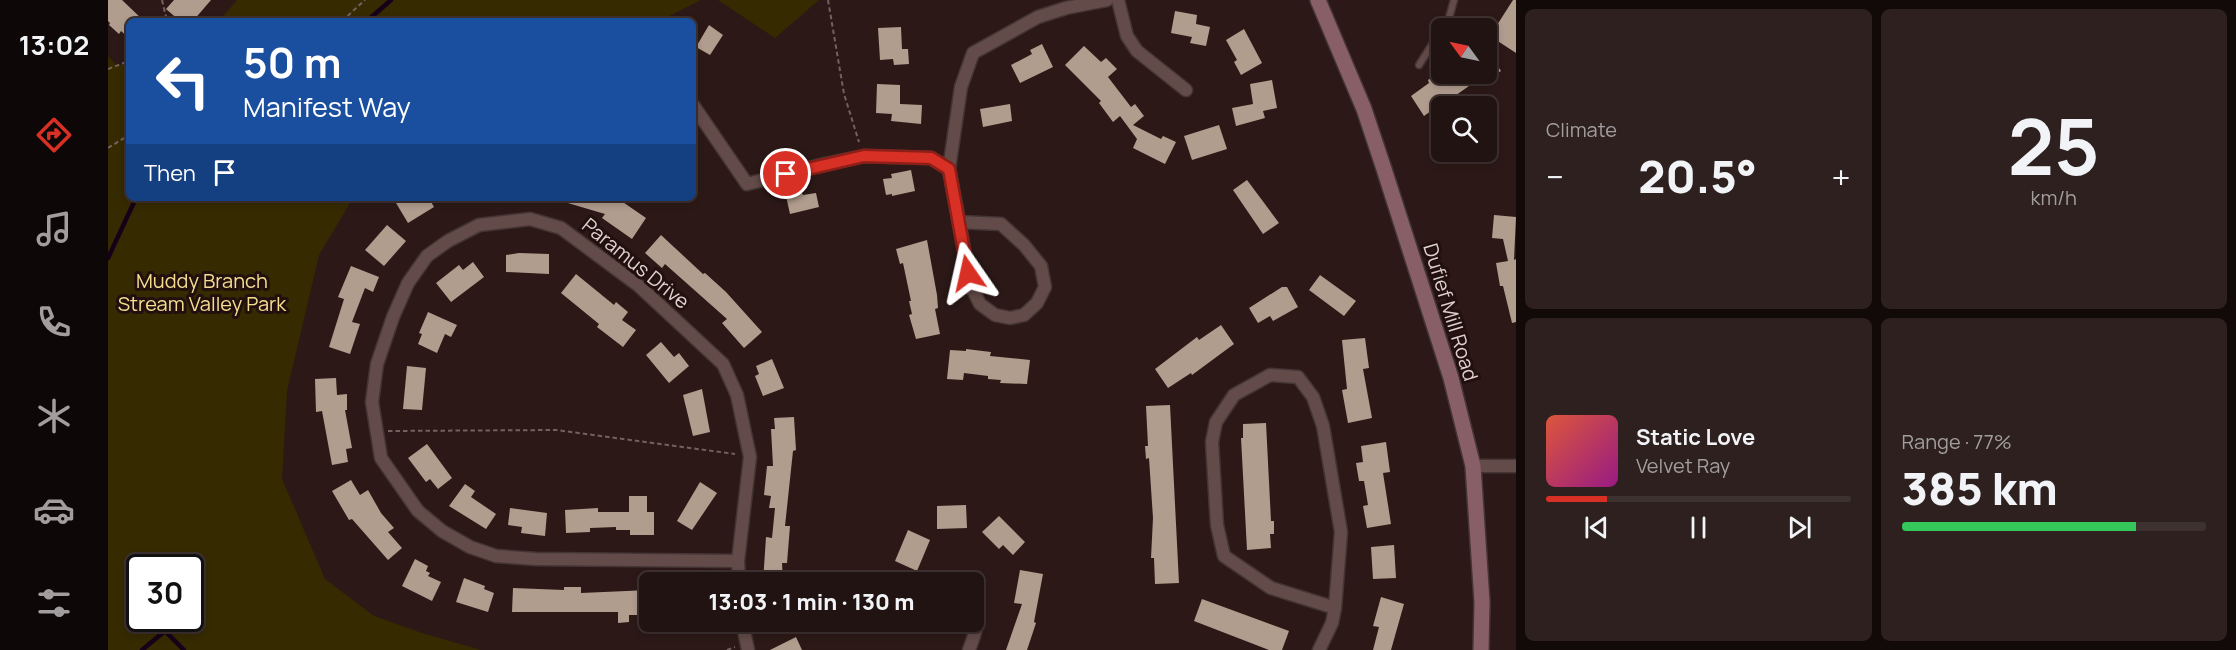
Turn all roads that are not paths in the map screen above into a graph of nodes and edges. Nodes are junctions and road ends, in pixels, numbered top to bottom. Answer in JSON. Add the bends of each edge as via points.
{"nodes":[{"id":1,"x":1107,"y":0,"type":"edge"},
{"id":2,"x":1118,"y":0,"type":"edge"},
{"id":3,"x":1318,"y":0,"type":"edge"},
{"id":4,"x":1454,"y":0,"type":"edge"},
{"id":5,"x":1449,"y":18,"type":"edge"},
{"id":6,"x":1431,"y":46,"type":"edge"},
{"id":7,"x":1419,"y":65,"type":"dead end"},
{"id":8,"x":1186,"y":90,"type":"dead end"},
{"id":9,"x":696,"y":109,"type":"edge"},
{"id":10,"x":949,"y":169,"type":"junction"},
{"id":11,"x":959,"y":222,"type":"junction"},
{"id":12,"x":1473,"y":466,"type":"junction"},
{"id":13,"x":1516,"y":466,"type":"edge"},
{"id":14,"x":738,"y":561,"type":"junction"},
{"id":15,"x":739,"y":572,"type":"edge"},
{"id":16,"x":1335,"y":608,"type":"junction"},
{"id":17,"x":744,"y":632,"type":"edge"},
{"id":18,"x":976,"y":632,"type":"edge"},
{"id":19,"x":748,"y":650,"type":"edge"},
{"id":20,"x":969,"y":650,"type":"edge"},
{"id":21,"x":1319,"y":650,"type":"edge"},
{"id":22,"x":1480,"y":650,"type":"edge"}],
"edges":[{"from":1,"to":10,"type":"street","via":[[1038,17],[973,53],[961,87]]},
{"from":2,"to":8,"type":"street","via":[[1127,36],[1137,51]]},
{"from":3,"to":12,"type":"main road","name":"Dufief Mill Road","via":[[1364,109],[1384,169],[1451,378]]},
{"from":4,"to":5,"type":"lane"},
{"from":6,"to":7,"type":"lane"},
{"from":9,"to":10,"type":"street","via":[[747,184],[864,156],[931,158]]},
{"from":10,"to":11,"type":"street"},
{"from":11,"to":11,"type":"street","via":[[971,286],[980,304],[995,315],[1024,315],[1038,303],[1045,287],[1041,266],[1000,224]]},
{"from":12,"to":13,"type":"street"},
{"from":12,"to":22,"type":"main road","name":"Dufief Mill Road","via":[[1482,602]]},
{"from":14,"to":14,"type":"street","name":"Paramus Drive","via":[[750,457],[737,395],[723,364],[639,286],[561,228],[530,219],[479,225],[427,256],[396,308],[377,364],[372,402],[381,458],[418,512],[470,547],[496,556]]},
{"from":14,"to":15,"type":"street","name":"Paramus Drive"},
{"from":16,"to":16,"type":"street","via":[[1341,532],[1323,426],[1313,398],[1298,377],[1270,375],[1234,395],[1216,422],[1212,442],[1217,525],[1224,556],[1271,588]]},
{"from":16,"to":21,"type":"street"},
{"from":17,"to":19,"type":"street"},
{"from":18,"to":20,"type":"street"}]}
